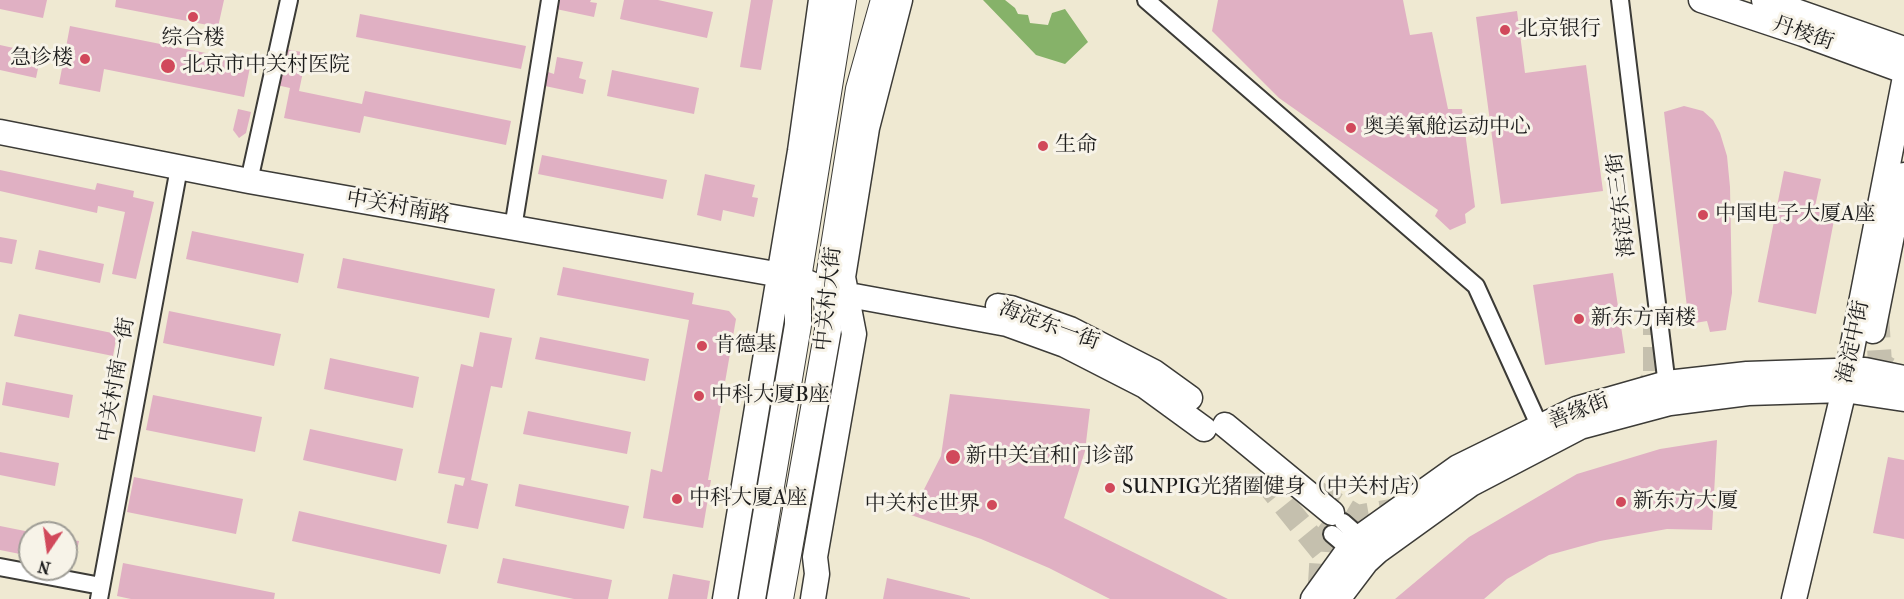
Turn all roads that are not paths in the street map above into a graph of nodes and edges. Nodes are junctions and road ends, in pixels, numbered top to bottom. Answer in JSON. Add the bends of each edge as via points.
{"nodes":[{"id":1,"x":289,"y":0,"type":"edge"},
{"id":2,"x":550,"y":0,"type":"edge"},
{"id":3,"x":821,"y":0,"type":"edge"},
{"id":4,"x":843,"y":0,"type":"edge"},
{"id":5,"x":884,"y":0,"type":"edge"},
{"id":6,"x":900,"y":0,"type":"edge"},
{"id":7,"x":1146,"y":0,"type":"edge"},
{"id":8,"x":1620,"y":0,"type":"edge"},
{"id":9,"x":1701,"y":0,"type":"edge"},
{"id":10,"x":1764,"y":0,"type":"edge"},
{"id":11,"x":1904,"y":49,"type":"edge"},
{"id":12,"x":1904,"y":71,"type":"edge"},
{"id":13,"x":1904,"y":82,"type":"edge"},
{"id":14,"x":0,"y":132,"type":"edge"},
{"id":15,"x":179,"y":168,"type":"junction"},
{"id":16,"x":1904,"y":175,"type":"edge"},
{"id":17,"x":249,"y":181,"type":"junction"},
{"id":18,"x":513,"y":228,"type":"junction"},
{"id":19,"x":789,"y":276,"type":"junction"},
{"id":20,"x":837,"y":284,"type":"junction"},
{"id":21,"x":1904,"y":378,"type":"edge"},
{"id":22,"x":1854,"y":380,"type":"junction"},
{"id":23,"x":1668,"y":393,"type":"junction"},
{"id":24,"x":1904,"y":399,"type":"edge"},
{"id":25,"x":1540,"y":427,"type":"junction"},
{"id":26,"x":1347,"y":537,"type":"junction"},
{"id":27,"x":0,"y":567,"type":"edge"},
{"id":28,"x":100,"y":593,"type":"edge"},
{"id":29,"x":725,"y":599,"type":"edge"},
{"id":30,"x":752,"y":599,"type":"edge"},
{"id":31,"x":780,"y":599,"type":"edge"},
{"id":32,"x":813,"y":599,"type":"edge"},
{"id":33,"x":1313,"y":599,"type":"edge"},
{"id":34,"x":1338,"y":599,"type":"edge"},
{"id":35,"x":1794,"y":599,"type":"edge"},
{"id":36,"x":1811,"y":599,"type":"edge"}],
"edges":[{"from":1,"to":17,"type":"street"},
{"from":2,"to":18,"type":"street"},
{"from":3,"to":19,"type":"street","name":"中关村大街","via":[[800,151]]},
{"from":4,"to":19,"type":"main road","name":"中关村大街"},
{"from":5,"to":20,"type":"main road","name":"中关村大街","via":[[859,89]]},
{"from":6,"to":20,"type":"street","name":"中关村大街","via":[[867,128]]},
{"from":7,"to":25,"type":"street","via":[[1476,286]]},
{"from":8,"to":23,"type":"street","name":"海淀东三街"},
{"from":9,"to":12,"type":"street","name":"丹棱街"},
{"from":10,"to":11,"type":"street","name":"丹棱街"},
{"from":13,"to":22,"type":"street","name":"海淀中街"},
{"from":14,"to":15,"type":"street","name":"中关村南路"},
{"from":15,"to":17,"type":"street","name":"中关村南路"},
{"from":15,"to":28,"type":"street","name":"中关村南一街"},
{"from":16,"to":22,"type":"street","name":"海淀中街","via":[[1895,229]]},
{"from":17,"to":18,"type":"street","name":"中关村南路"},
{"from":18,"to":19,"type":"street","name":"中关村南路"},
{"from":19,"to":20,"type":"street","name":"海淀东一街"},
{"from":19,"to":29,"type":"street","name":"中关村大街"},
{"from":19,"to":30,"type":"main road","name":"中关村大街","via":[[798,325]]},
{"from":20,"to":26,"type":"street","name":"海淀东一街","via":[[1011,308],[1070,329],[1154,372]]},
{"from":20,"to":31,"type":"main road","name":"中关村大街"},
{"from":20,"to":32,"type":"street","via":[[854,334],[815,557]]},
{"from":21,"to":22,"type":"street","name":"善缘街"},
{"from":22,"to":23,"type":"street","name":"善缘街","via":[[1747,375]]},
{"from":22,"to":24,"type":"street","name":"善缘街"},
{"from":22,"to":35,"type":"street","name":"海淀中街"},
{"from":22,"to":36,"type":"street","name":"海淀中街"},
{"from":23,"to":25,"type":"street","name":"善缘街","via":[[1576,409]]},
{"from":23,"to":26,"type":"street","name":"善缘街","via":[[1580,426],[1471,484]]},
{"from":25,"to":26,"type":"street","name":"善缘街","via":[[1458,467]]},
{"from":26,"to":33,"type":"street","name":"善缘街"},
{"from":26,"to":34,"type":"street","name":"善缘街"},
{"from":27,"to":28,"type":"street"}]}
